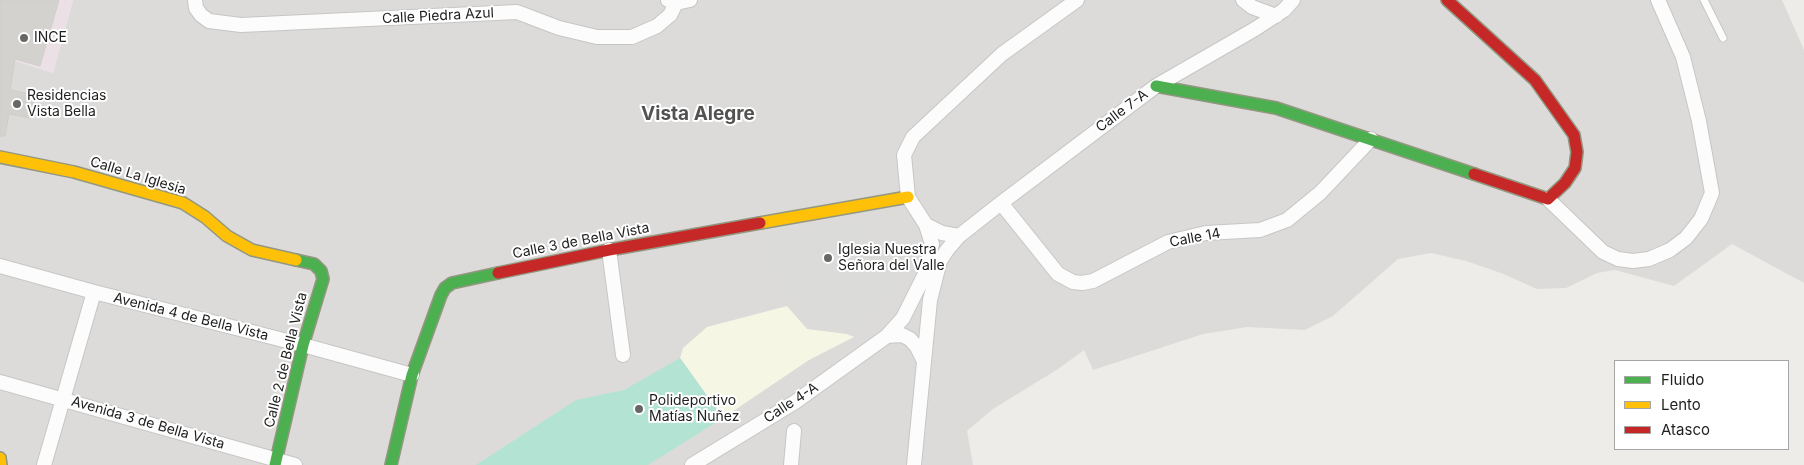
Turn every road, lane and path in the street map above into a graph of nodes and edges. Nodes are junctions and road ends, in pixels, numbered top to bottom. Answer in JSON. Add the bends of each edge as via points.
{"nodes":[{"id":1,"x":195,"y":0,"type":"edge"},
{"id":2,"x":690,"y":0,"type":"edge"},
{"id":3,"x":1077,"y":0,"type":"edge"},
{"id":4,"x":1243,"y":0,"type":"edge"},
{"id":5,"x":1293,"y":0,"type":"edge"},
{"id":6,"x":1447,"y":0,"type":"edge"},
{"id":7,"x":1658,"y":0,"type":"edge"},
{"id":8,"x":1704,"y":0,"type":"edge"},
{"id":9,"x":671,"y":1,"type":"edge"},
{"id":10,"x":1276,"y":16,"type":"junction"},
{"id":11,"x":1723,"y":38,"type":"dead end"},
{"id":12,"x":1156,"y":86,"type":"junction"},
{"id":13,"x":1370,"y":139,"type":"junction"},
{"id":14,"x":0,"y":157,"type":"edge"},
{"id":15,"x":908,"y":197,"type":"junction"},
{"id":16,"x":1548,"y":199,"type":"junction"},
{"id":17,"x":1001,"y":202,"type":"junction"},
{"id":18,"x":926,"y":225,"type":"junction"},
{"id":19,"x":959,"y":236,"type":"junction"},
{"id":20,"x":609,"y":250,"type":"junction"},
{"id":21,"x":314,"y":264,"type":"joint"},
{"id":22,"x":0,"y":266,"type":"edge"},
{"id":23,"x":94,"y":292,"type":"junction"},
{"id":24,"x":887,"y":336,"type":"junction"},
{"id":25,"x":303,"y":345,"type":"junction"},
{"id":26,"x":623,"y":355,"type":"dead end"},
{"id":27,"x":924,"y":361,"type":"junction"},
{"id":28,"x":412,"y":375,"type":"junction"},
{"id":29,"x":0,"y":382,"type":"edge"},
{"id":30,"x":62,"y":399,"type":"junction"},
{"id":31,"x":794,"y":431,"type":"dead end"},
{"id":32,"x":0,"y":458,"type":"edge"},
{"id":33,"x":276,"y":462,"type":"edge"},
{"id":34,"x":1,"y":465,"type":"edge"},
{"id":35,"x":44,"y":465,"type":"edge"},
{"id":36,"x":295,"y":465,"type":"edge"},
{"id":37,"x":391,"y":465,"type":"edge"},
{"id":38,"x":692,"y":465,"type":"edge"},
{"id":39,"x":791,"y":465,"type":"edge"},
{"id":40,"x":914,"y":465,"type":"edge"}],
"edges":[{"from":1,"to":9,"type":"street","name":"Calle Piedra Azul","via":[[201,16],[209,21],[241,25],[517,12],[559,28],[597,37],[632,37],[657,26],[670,15]]},
{"from":2,"to":9,"type":"street"},
{"from":3,"to":15,"type":"street","via":[[1002,54],[913,137],[904,155]]},
{"from":4,"to":10,"type":"street"},
{"from":5,"to":10,"type":"street","name":"Calle 7-A"},
{"from":6,"to":16,"type":"street","via":[[1535,80],[1574,135],[1575,168]]},
{"from":7,"to":16,"type":"street","via":[[1684,57],[1700,121],[1712,193],[1701,219],[1686,238],[1670,250],[1649,259],[1633,261],[1618,259],[1604,252]]},
{"from":8,"to":11,"type":"lane"},
{"from":10,"to":12,"type":"street","name":"Calle 7-A"},
{"from":12,"to":13,"type":"street","via":[[1276,108]]},
{"from":12,"to":17,"type":"street","name":"Calle 7-A"},
{"from":13,"to":16,"type":"street"},
{"from":13,"to":17,"type":"street","name":"Calle 14","via":[[1320,193],[1287,220],[1260,230],[1206,233],[1168,242],[1093,281],[1082,283],[1058,274]]},
{"from":14,"to":21,"type":"street","name":"Calle La Iglesia","via":[[74,172],[183,203],[227,236],[252,250]]},
{"from":15,"to":18,"type":"street"},
{"from":15,"to":20,"type":"street","name":"Calle 3 de Bella Vista"},
{"from":17,"to":19,"type":"street","name":"Calle 7-A"},
{"from":18,"to":19,"type":"street","via":[[942,233]]},
{"from":18,"to":24,"type":"street","via":[[932,244],[924,276],[903,318]]},
{"from":19,"to":27,"type":"street","name":"Calle 7-A","via":[[940,261],[930,300]]},
{"from":20,"to":26,"type":"street"},
{"from":20,"to":28,"type":"street","name":"Calle 3 de Bella Vista","via":[[452,283],[441,294]]},
{"from":21,"to":25,"type":"street","name":"Calle 2 de Bella Vista","via":[[323,279]]},
{"from":22,"to":23,"type":"street","name":"Avenida 4 de Bella Vista"},
{"from":23,"to":25,"type":"street","name":"Avenida 4 de Bella Vista"},
{"from":23,"to":30,"type":"street"},
{"from":24,"to":27,"type":"street","via":[[902,335],[910,339]]},
{"from":24,"to":38,"type":"street","name":"Calle 4-A","via":[[795,402]]},
{"from":25,"to":28,"type":"street","name":"Avenida 4 de Bella Vista"},
{"from":25,"to":33,"type":"street","name":"Calle 2 de Bella Vista"},
{"from":27,"to":40,"type":"street","name":"Calle 7-A"},
{"from":28,"to":37,"type":"street","name":"Calle 3 de Bella Vista"},
{"from":29,"to":30,"type":"street","name":"Avenida 3 de Bella Vista"},
{"from":30,"to":33,"type":"street","name":"Avenida 3 de Bella Vista"},
{"from":30,"to":35,"type":"street"},
{"from":31,"to":39,"type":"street"},
{"from":32,"to":34,"type":"street"},
{"from":33,"to":36,"type":"street","name":"Avenida 3 de Bella Vista"}]}
